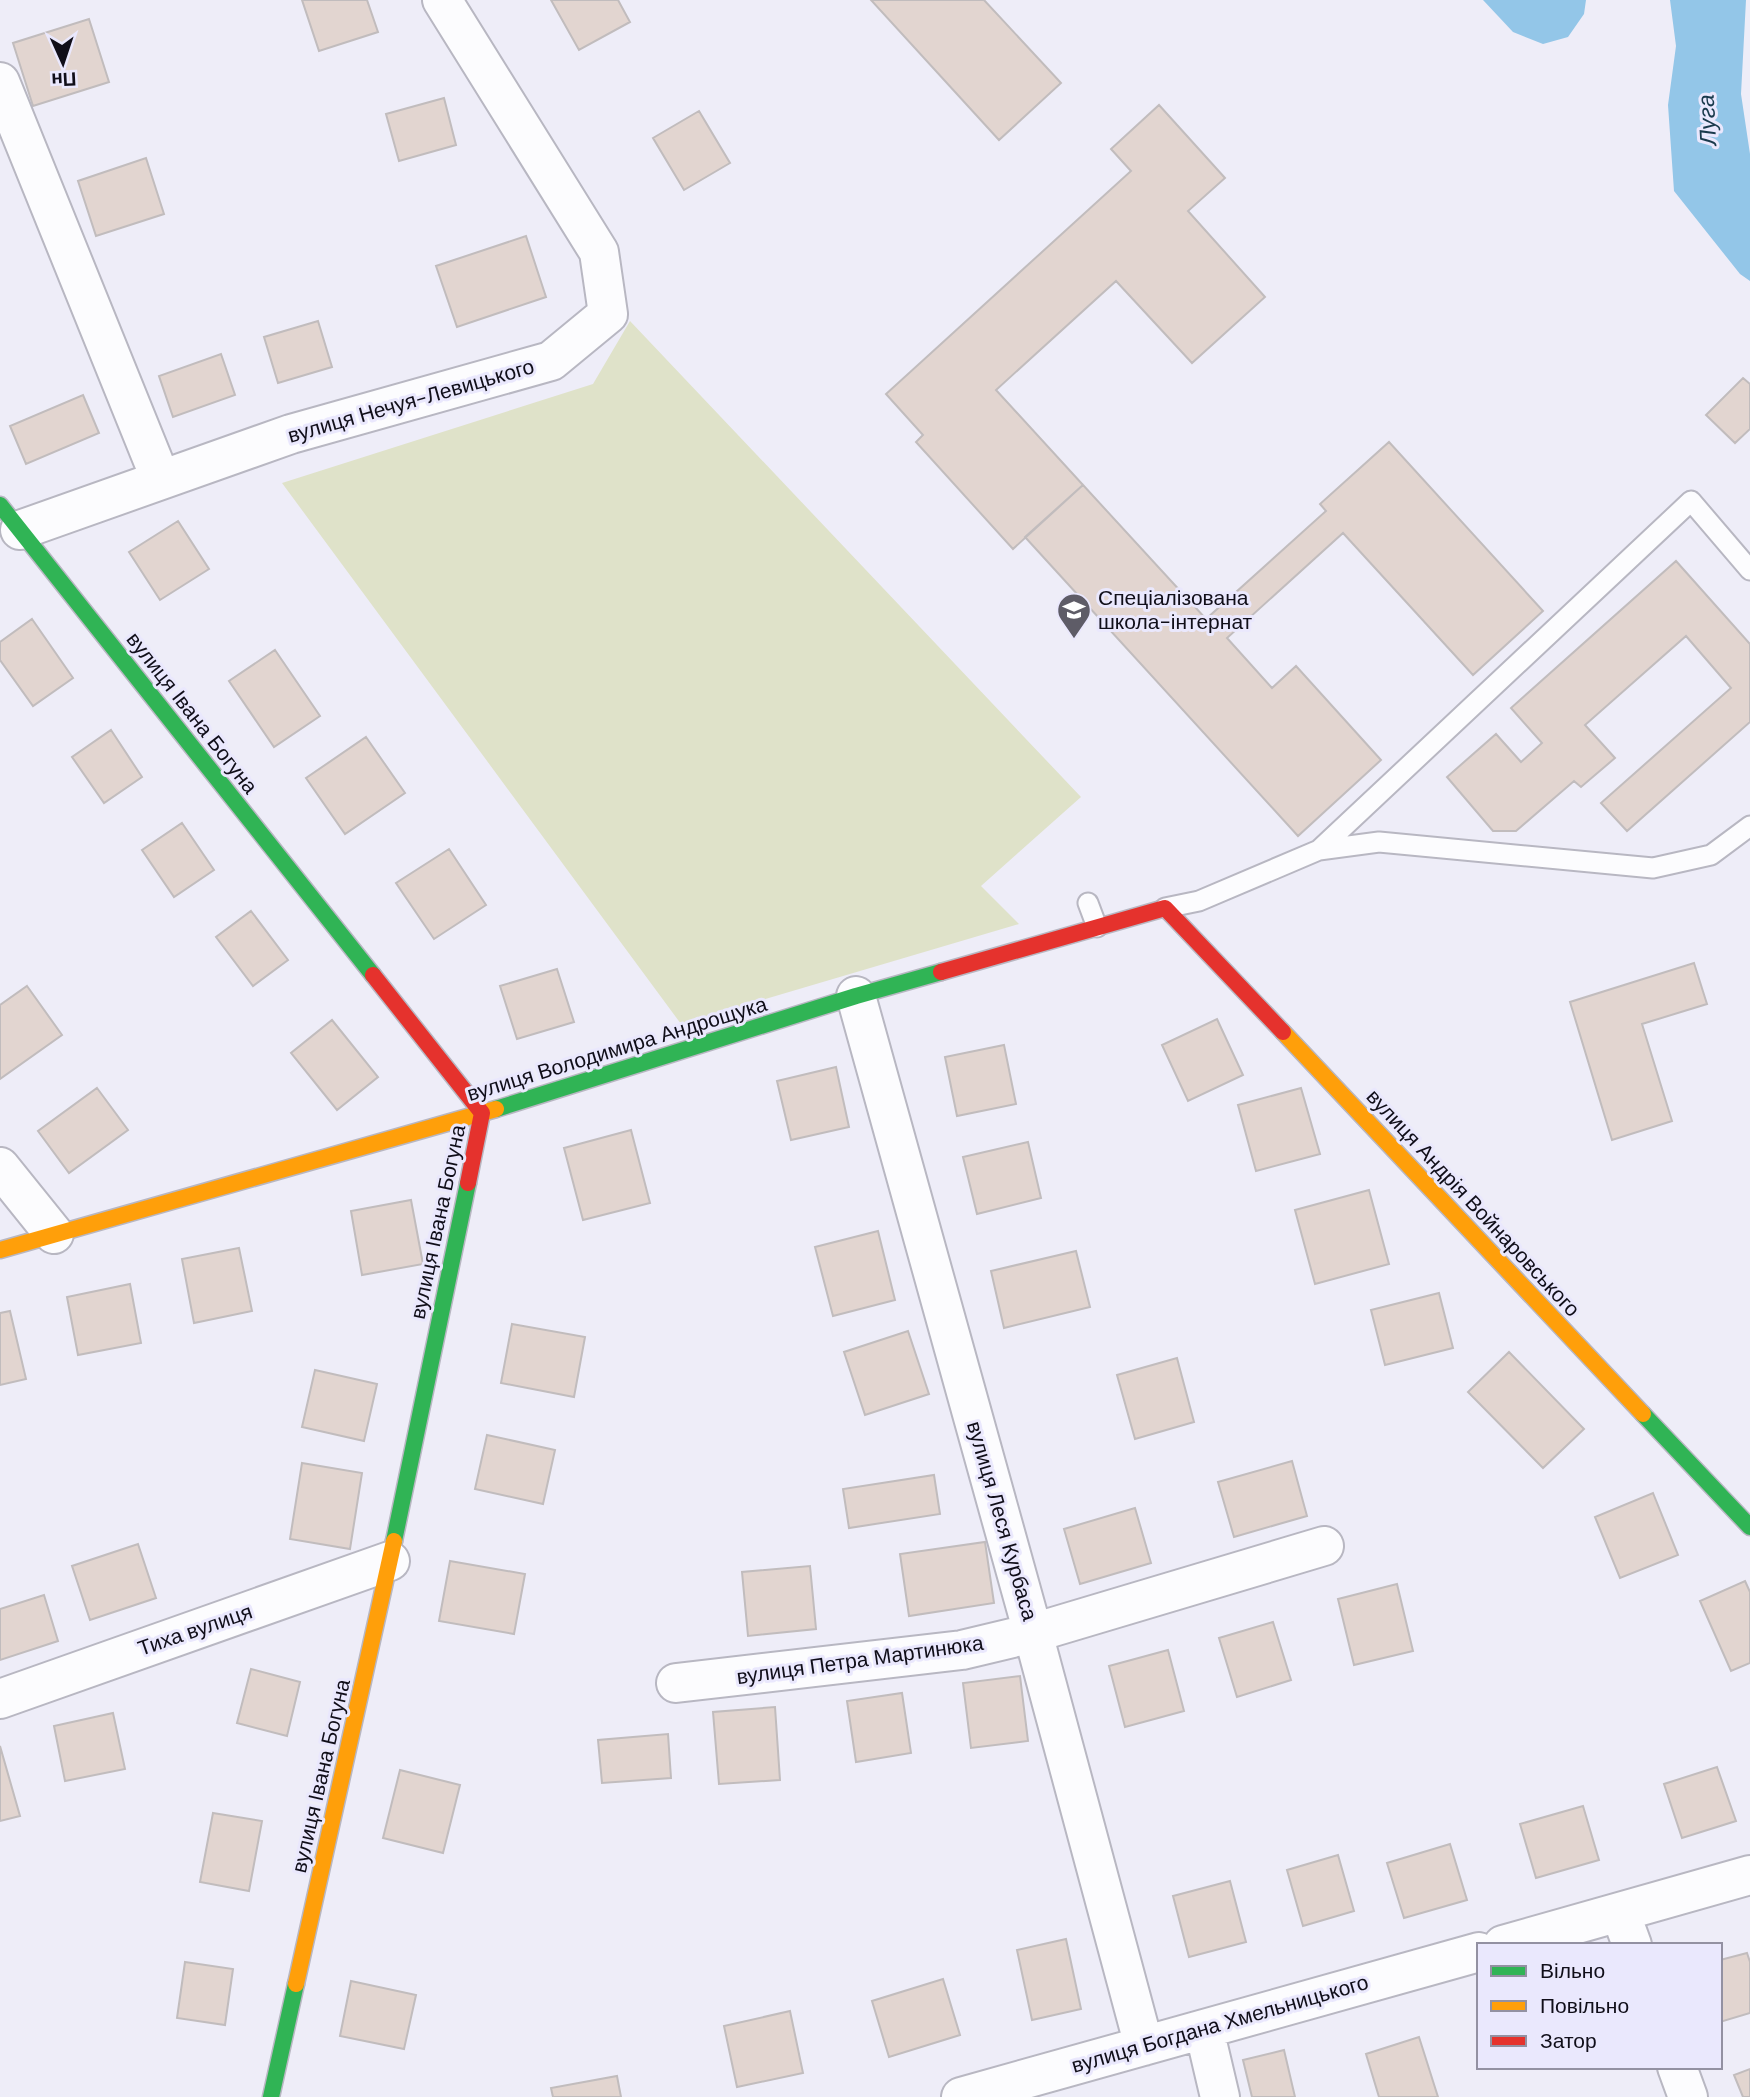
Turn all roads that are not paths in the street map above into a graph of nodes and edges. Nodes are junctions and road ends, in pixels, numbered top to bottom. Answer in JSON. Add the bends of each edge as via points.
{"nodes":[{"id":1,"x":442,"y":0,"type":"edge"},
{"id":2,"x":0,"y":82,"type":"edge"},
{"id":3,"x":161,"y":480,"type":"junction"},
{"id":4,"x":10,"y":518,"type":"edge"},
{"id":5,"x":1750,"y":570,"type":"edge"},
{"id":6,"x":1750,"y":826,"type":"edge"},
{"id":7,"x":1318,"y":850,"type":"junction"},
{"id":8,"x":1088,"y":903,"type":"dead end"},
{"id":9,"x":1166,"y":908,"type":"junction"},
{"id":10,"x":1097,"y":927,"type":"junction"},
{"id":11,"x":856,"y":996,"type":"junction"},
{"id":12,"x":482,"y":1113,"type":"junction"},
{"id":13,"x":0,"y":1167,"type":"edge"},
{"id":14,"x":54,"y":1234,"type":"junction"},
{"id":15,"x":0,"y":1250,"type":"edge"},
{"id":16,"x":1750,"y":1527,"type":"edge"},
{"id":17,"x":1324,"y":1546,"type":"dead end"},
{"id":18,"x":390,"y":1561,"type":"junction"},
{"id":19,"x":1033,"y":1633,"type":"junction"},
{"id":20,"x":676,"y":1683,"type":"dead end"},
{"id":21,"x":0,"y":1699,"type":"edge"},
{"id":22,"x":1750,"y":1875,"type":"edge"},
{"id":23,"x":1626,"y":1928,"type":"edge"},
{"id":24,"x":1517,"y":1943,"type":"edge"},
{"id":25,"x":1477,"y":1953,"type":"edge"},
{"id":26,"x":1204,"y":2029,"type":"junction"},
{"id":27,"x":1144,"y":2046,"type":"junction"},
{"id":28,"x":1678,"y":2069,"type":"edge"},
{"id":29,"x":1068,"y":2082,"type":"edge"},
{"id":30,"x":271,"y":2097,"type":"edge"},
{"id":31,"x":961,"y":2097,"type":"edge"},
{"id":32,"x":1220,"y":2097,"type":"edge"},
{"id":33,"x":1688,"y":2097,"type":"edge"}],
"edges":[{"from":1,"to":3,"type":"street","name":"вулиця Нечуя-Левицького","via":[[599,252],[608,314],[551,360],[291,434]]},
{"from":2,"to":3,"type":"street"},
{"from":3,"to":4,"type":"street","name":"вулиця Нечуя-Левицького"},
{"from":4,"to":12,"type":"street","name":"вулиця Івана Богуна"},
{"from":5,"to":7,"type":"lane","via":[[1690,501]]},
{"from":6,"to":7,"type":"lane","via":[[1711,855],[1653,869],[1379,842]]},
{"from":7,"to":9,"type":"lane","via":[[1199,901]]},
{"from":8,"to":10,"type":"lane"},
{"from":9,"to":10,"type":"street","name":"вулиця Володимира Андрощука"},
{"from":9,"to":16,"type":"street","name":"вулиця Андрія Войнаровського"},
{"from":10,"to":11,"type":"street","name":"вулиця Володимира Андрощука"},
{"from":11,"to":12,"type":"street","name":"вулиця Володимира Андрощука"},
{"from":11,"to":19,"type":"street","name":"вулиця Леся Курбаса"},
{"from":12,"to":14,"type":"street","name":"вулиця Володимира Андрощука"},
{"from":12,"to":18,"type":"street","name":"вулиця Івана Богуна"},
{"from":13,"to":14,"type":"street"},
{"from":14,"to":15,"type":"street","name":"вулиця Володимира Андрощука"},
{"from":17,"to":19,"type":"street","name":"вулиця Петра Мартинюка"},
{"from":18,"to":21,"type":"street","name":"Тиха вулиця"},
{"from":18,"to":30,"type":"street","name":"вулиця Івана Богуна"},
{"from":19,"to":20,"type":"street","name":"вулиця Петра Мартинюка","via":[[962,1650]]},
{"from":19,"to":27,"type":"street","name":"вулиця Леся Курбаса"},
{"from":22,"to":23,"type":"street"},
{"from":23,"to":24,"type":"street"},
{"from":25,"to":26,"type":"street","name":"вулиця Богдана Хмельницького"},
{"from":26,"to":27,"type":"street","name":"вулиця Богдана Хмельницького"},
{"from":26,"to":32,"type":"street"},
{"from":27,"to":29,"type":"street","name":"вулиця Богдана Хмельницького"},
{"from":28,"to":33,"type":"street"},
{"from":29,"to":31,"type":"street","name":"вулиця Богдана Хмельницького"}]}
